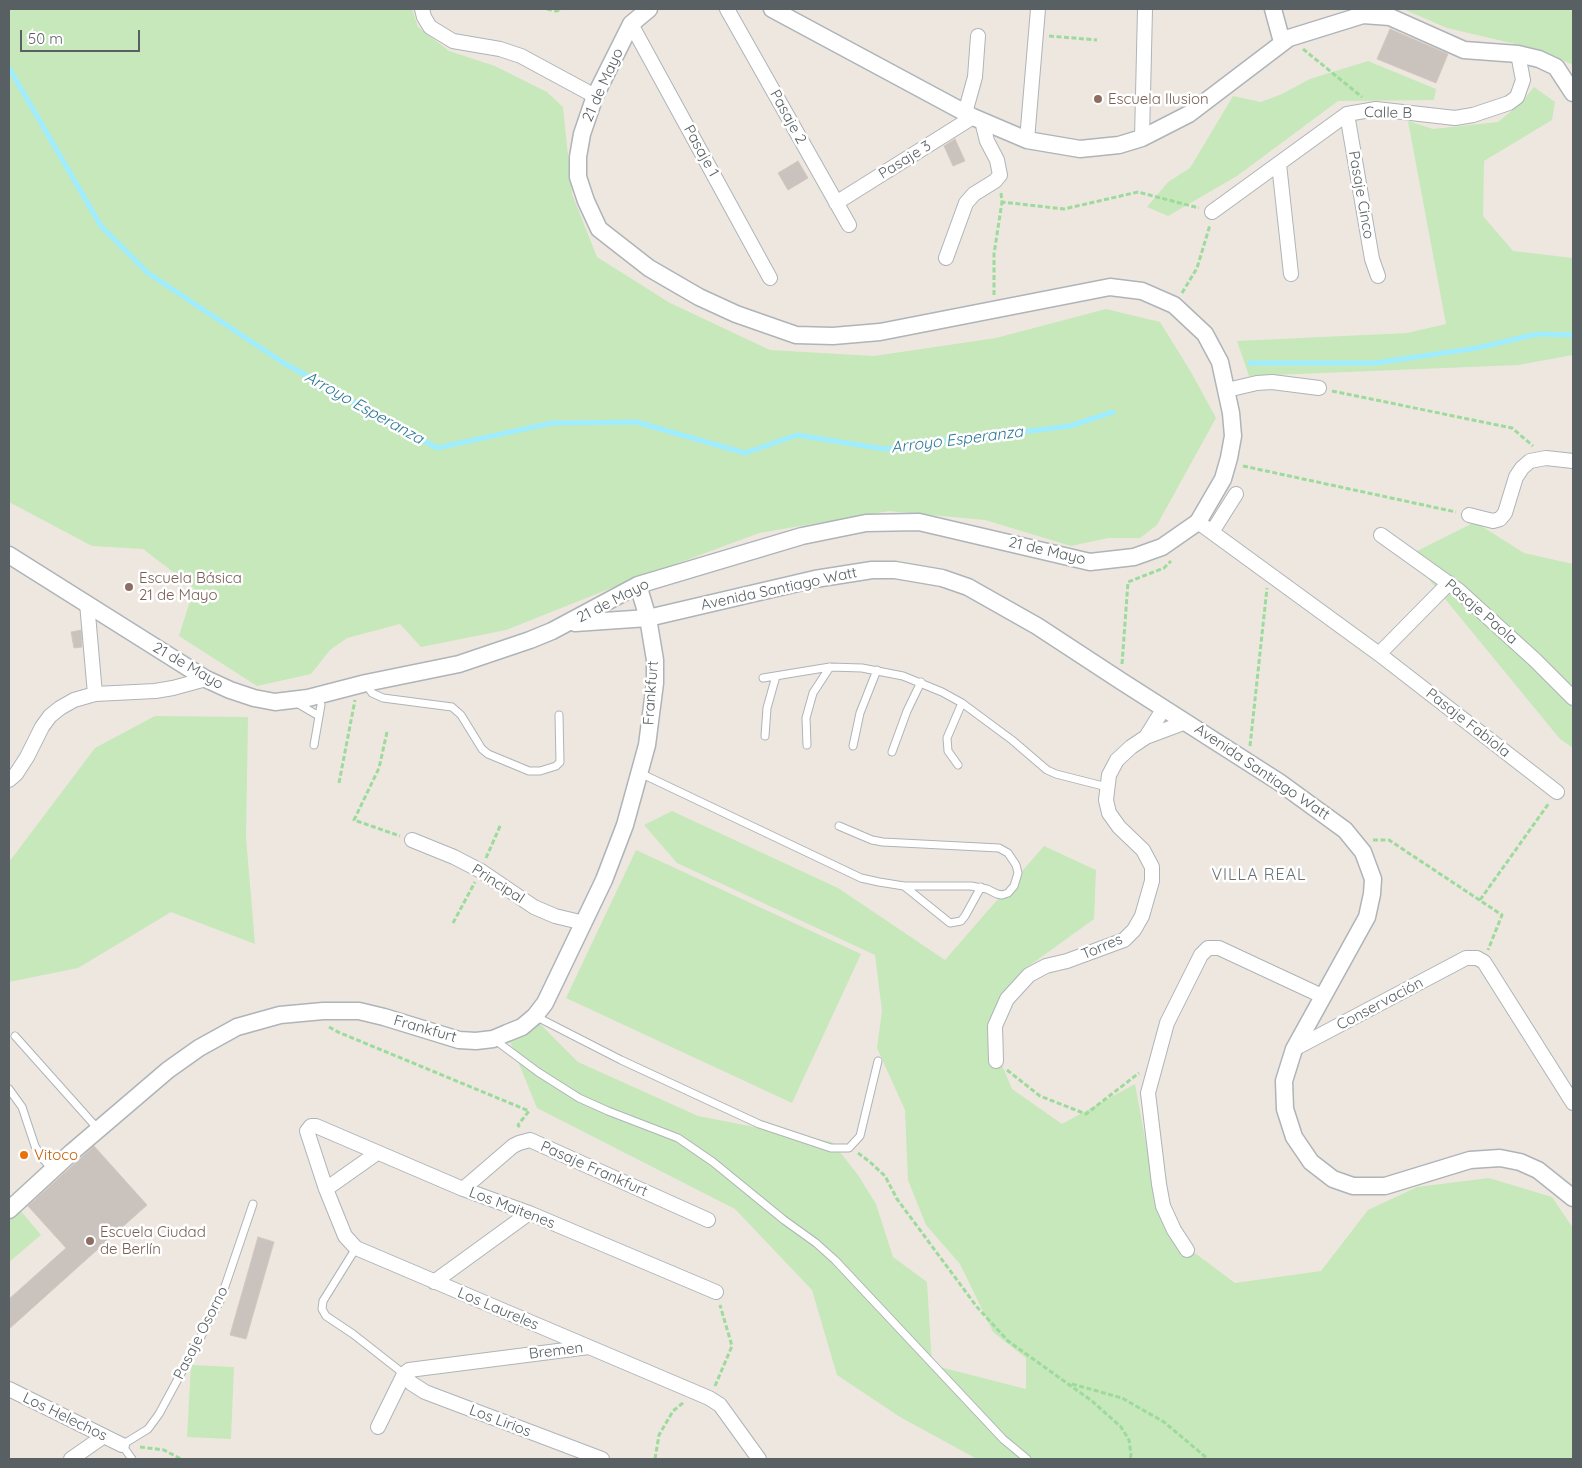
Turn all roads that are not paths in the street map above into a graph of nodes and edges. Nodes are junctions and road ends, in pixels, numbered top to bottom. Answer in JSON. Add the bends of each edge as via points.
{"nodes":[{"id":1,"x":422,"y":9,"type":"edge"},
{"id":2,"x":648,"y":9,"type":"edge"},
{"id":3,"x":727,"y":9,"type":"edge"},
{"id":4,"x":772,"y":9,"type":"edge"},
{"id":5,"x":1038,"y":9,"type":"edge"},
{"id":6,"x":1145,"y":9,"type":"edge"},
{"id":7,"x":1274,"y":9,"type":"edge"},
{"id":8,"x":631,"y":24,"type":"junction"},
{"id":9,"x":978,"y":36,"type":"dead end"},
{"id":10,"x":1285,"y":40,"type":"junction"},
{"id":11,"x":1518,"y":54,"type":"junction"},
{"id":12,"x":1573,"y":93,"type":"edge"},
{"id":13,"x":595,"y":96,"type":"junction"},
{"id":14,"x":1347,"y":114,"type":"junction"},
{"id":15,"x":974,"y":117,"type":"junction"},
{"id":16,"x":1142,"y":138,"type":"junction"},
{"id":17,"x":1026,"y":140,"type":"junction"},
{"id":18,"x":1279,"y":164,"type":"junction"},
{"id":19,"x":836,"y":203,"type":"junction"},
{"id":20,"x":1212,"y":212,"type":"road end"},
{"id":21,"x":849,"y":225,"type":"dead end"},
{"id":22,"x":946,"y":258,"type":"dead end"},
{"id":23,"x":1291,"y":274,"type":"dead end"},
{"id":24,"x":1378,"y":276,"type":"dead end"},
{"id":25,"x":770,"y":278,"type":"dead end"},
{"id":26,"x":1319,"y":388,"type":"road end"},
{"id":27,"x":1227,"y":390,"type":"junction"},
{"id":28,"x":1573,"y":461,"type":"edge"},
{"id":29,"x":1236,"y":494,"type":"dead end"},
{"id":30,"x":1469,"y":514,"type":"road end"},
{"id":31,"x":1198,"y":522,"type":"junction"},
{"id":32,"x":1212,"y":532,"type":"junction"},
{"id":33,"x":1381,"y":535,"type":"dead end"},
{"id":34,"x":9,"y":555,"type":"edge"},
{"id":35,"x":1449,"y":583,"type":"junction"},
{"id":36,"x":638,"y":585,"type":"junction"},
{"id":37,"x":86,"y":603,"type":"junction"},
{"id":38,"x":648,"y":618,"type":"junction"},
{"id":39,"x":568,"y":623,"type":"junction"},
{"id":40,"x":1379,"y":654,"type":"junction"},
{"id":41,"x":830,"y":667,"type":"junction"},
{"id":42,"x":877,"y":670,"type":"junction"},
{"id":43,"x":776,"y":676,"type":"junction"},
{"id":44,"x":763,"y":678,"type":"dead end"},
{"id":45,"x":206,"y":679,"type":"junction"},
{"id":46,"x":922,"y":682,"type":"junction"},
{"id":47,"x":362,"y":684,"type":"junction"},
{"id":48,"x":96,"y":694,"type":"junction"},
{"id":49,"x":1573,"y":698,"type":"edge"},
{"id":50,"x":292,"y":701,"type":"junction"},
{"id":51,"x":962,"y":703,"type":"junction"},
{"id":52,"x":321,"y":705,"type":"dead end"},
{"id":53,"x":1164,"y":708,"type":"junction"},
{"id":54,"x":559,"y":715,"type":"dead end"},
{"id":55,"x":319,"y":716,"type":"junction"},
{"id":56,"x":1186,"y":722,"type":"junction"},
{"id":57,"x":765,"y":736,"type":"dead end"},
{"id":58,"x":1146,"y":737,"type":"junction"},
{"id":59,"x":314,"y":745,"type":"dead end"},
{"id":60,"x":807,"y":745,"type":"dead end"},
{"id":61,"x":853,"y":746,"type":"dead end"},
{"id":62,"x":892,"y":752,"type":"dead end"},
{"id":63,"x":958,"y":765,"type":"dead end"},
{"id":64,"x":640,"y":773,"type":"junction"},
{"id":65,"x":9,"y":780,"type":"edge"},
{"id":66,"x":1107,"y":787,"type":"junction"},
{"id":67,"x":1557,"y":792,"type":"road end"},
{"id":68,"x":839,"y":826,"type":"dead end"},
{"id":69,"x":412,"y":840,"type":"road end"},
{"id":70,"x":904,"y":886,"type":"junction"},
{"id":71,"x":981,"y":887,"type":"junction"},
{"id":72,"x":584,"y":923,"type":"junction"},
{"id":73,"x":1322,"y":996,"type":"junction"},
{"id":74,"x":535,"y":1016,"type":"junction"},
{"id":75,"x":15,"y":1036,"type":"dead end"},
{"id":76,"x":493,"y":1039,"type":"junction"},
{"id":77,"x":1294,"y":1049,"type":"junction"},
{"id":78,"x":878,"y":1061,"type":"dead end"},
{"id":79,"x":996,"y":1061,"type":"road end"},
{"id":80,"x":9,"y":1089,"type":"edge"},
{"id":81,"x":1573,"y":1102,"type":"edge"},
{"id":82,"x":98,"y":1130,"type":"junction"},
{"id":83,"x":377,"y":1153,"type":"junction"},
{"id":84,"x":52,"y":1170,"type":"junction"},
{"id":85,"x":462,"y":1189,"type":"junction"},
{"id":86,"x":326,"y":1190,"type":"junction"},
{"id":87,"x":1573,"y":1198,"type":"edge"},
{"id":88,"x":253,"y":1204,"type":"dead end"},
{"id":89,"x":9,"y":1210,"type":"edge"},
{"id":90,"x":529,"y":1213,"type":"junction"},
{"id":91,"x":708,"y":1220,"type":"dead end"},
{"id":92,"x":356,"y":1248,"type":"junction"},
{"id":93,"x":1187,"y":1250,"type":"dead end"},
{"id":94,"x":434,"y":1282,"type":"junction"},
{"id":95,"x":716,"y":1292,"type":"road end"},
{"id":96,"x":590,"y":1347,"type":"junction"},
{"id":97,"x":404,"y":1374,"type":"junction"},
{"id":98,"x":9,"y":1389,"type":"edge"},
{"id":99,"x":378,"y":1427,"type":"dead end"},
{"id":100,"x":104,"y":1436,"type":"junction"},
{"id":101,"x":122,"y":1445,"type":"junction"},
{"id":102,"x":71,"y":1459,"type":"edge"},
{"id":103,"x":132,"y":1459,"type":"edge"},
{"id":104,"x":602,"y":1459,"type":"edge"},
{"id":105,"x":759,"y":1459,"type":"edge"},
{"id":106,"x":1027,"y":1459,"type":"edge"}],
"edges":[{"from":1,"to":13,"type":"street","via":[[430,26],[453,40],[522,56]]},
{"from":2,"to":8,"type":"street","name":"21 de Mayo"},
{"from":3,"to":19,"type":"street","name":"Pasaje 2"},
{"from":4,"to":15,"type":"street"},
{"from":5,"to":17,"type":"street"},
{"from":6,"to":16,"type":"street"},
{"from":7,"to":10,"type":"street"},
{"from":8,"to":13,"type":"street","name":"21 de Mayo"},
{"from":8,"to":25,"type":"street","name":"Pasaje 1"},
{"from":9,"to":15,"type":"street"},
{"from":10,"to":11,"type":"street","via":[[1363,15],[1377,15],[1390,17],[1464,50]]},
{"from":10,"to":16,"type":"street","via":[[1189,114]]},
{"from":11,"to":12,"type":"street","via":[[1556,67]]},
{"from":11,"to":14,"type":"street","name":"Calle B","via":[[1522,80],[1517,97],[1509,103],[1455,118],[1376,109]]},
{"from":13,"to":27,"type":"street","name":"21 de Mayo","via":[[582,134],[578,177],[599,228],[649,268],[699,297],[743,317],[796,335],[833,336],[880,332],[1110,287],[1142,291],[1174,305],[1205,334],[1220,362]]},
{"from":14,"to":18,"type":"street","name":"Calle B"},
{"from":14,"to":24,"type":"street","name":"Pasaje Cinco","via":[[1372,259]]},
{"from":15,"to":17,"type":"street"},
{"from":15,"to":19,"type":"street","name":"Pasaje 3"},
{"from":15,"to":22,"type":"street","via":[[997,160],[1000,175],[966,203]]},
{"from":16,"to":17,"type":"street","via":[[1080,149]]},
{"from":18,"to":20,"type":"street","name":"Calle B"},
{"from":18,"to":23,"type":"street"},
{"from":19,"to":21,"type":"street","name":"Pasaje 2"},
{"from":26,"to":27,"type":"street","via":[[1272,382]]},
{"from":27,"to":31,"type":"street","name":"21 de Mayo","via":[[1233,436],[1229,458],[1223,478]]},
{"from":28,"to":30,"type":"street","via":[[1546,458],[1530,462],[1516,477],[1500,519],[1492,522]]},
{"from":29,"to":32,"type":"street"},
{"from":31,"to":32,"type":"street","name":"Pasaje Fabiola"},
{"from":31,"to":36,"type":"street","name":"21 de Mayo","via":[[1162,547],[1134,557],[1090,562],[919,522],[866,523],[802,536]]},
{"from":32,"to":40,"type":"street","name":"Pasaje Fabiola"},
{"from":33,"to":35,"type":"street","name":"Pasaje Paola"},
{"from":34,"to":37,"type":"street","name":"21 de Mayo"},
{"from":35,"to":40,"type":"street"},
{"from":35,"to":49,"type":"street","name":"Pasaje Paola"},
{"from":36,"to":38,"type":"street","name":"Frankfurt"},
{"from":36,"to":39,"type":"street","name":"21 de Mayo"},
{"from":37,"to":45,"type":"street","name":"21 de Mayo"},
{"from":37,"to":48,"type":"street"},
{"from":38,"to":39,"type":"street","name":"Avenida Santiago Watt"},
{"from":38,"to":53,"type":"street","name":"Avenida Santiago Watt","via":[[846,574],[872,570],[910,572],[968,587],[1037,626]]},
{"from":38,"to":64,"type":"street","name":"Frankfurt","via":[[655,683]]},
{"from":39,"to":47,"type":"street","name":"21 de Mayo","via":[[530,640],[459,664]]},
{"from":40,"to":67,"type":"street","name":"Pasaje Fabiola"},
{"from":41,"to":42,"type":"lane"},
{"from":41,"to":43,"type":"lane"},
{"from":41,"to":60,"type":"lane","via":[[813,693],[806,718]]},
{"from":42,"to":46,"type":"lane"},
{"from":42,"to":61,"type":"lane","via":[[860,713]]},
{"from":43,"to":44,"type":"lane"},
{"from":43,"to":57,"type":"lane","via":[[767,708]]},
{"from":45,"to":48,"type":"street","via":[[155,691]]},
{"from":45,"to":50,"type":"street","name":"21 de Mayo","via":[[254,698]]},
{"from":46,"to":51,"type":"lane"},
{"from":46,"to":62,"type":"lane"},
{"from":47,"to":50,"type":"street","name":"21 de Mayo"},
{"from":47,"to":54,"type":"lane","via":[[383,698],[452,708],[461,715],[488,754],[535,772],[560,762]]},
{"from":48,"to":65,"type":"street","via":[[74,700],[50,716],[27,757]]},
{"from":50,"to":55,"type":"lane"},
{"from":51,"to":63,"type":"lane","via":[[947,738],[948,751]]},
{"from":51,"to":66,"type":"lane","via":[[1047,770]]},
{"from":52,"to":55,"type":"lane"},
{"from":53,"to":56,"type":"street","name":"Avenida Santiago Watt"},
{"from":53,"to":58,"type":"street","name":"Torres"},
{"from":55,"to":59,"type":"lane"},
{"from":56,"to":58,"type":"street","name":"Torres"},
{"from":56,"to":73,"type":"street","name":"Avenida Santiago Watt","via":[[1330,818],[1363,852],[1373,879],[1367,917]]},
{"from":58,"to":66,"type":"street","name":"Torres","via":[[1117,760]]},
{"from":64,"to":70,"type":"lane","via":[[861,878]]},
{"from":64,"to":72,"type":"street","name":"Frankfurt","via":[[608,871]]},
{"from":66,"to":79,"type":"street","name":"Torres","via":[[1109,813],[1143,850],[1152,867],[1152,882],[1142,916],[1124,940],[1046,966],[1029,975],[1007,999],[995,1026]]},
{"from":68,"to":71,"type":"lane","via":[[883,842],[999,848],[1016,864],[1018,873],[1012,890],[1002,895]]},
{"from":69,"to":72,"type":"street","name":"Principal","via":[[480,871],[534,907]]},
{"from":70,"to":71,"type":"lane"},
{"from":70,"to":71,"type":"lane","via":[[950,923],[965,916]]},
{"from":72,"to":74,"type":"street","name":"Frankfurt","via":[[545,1003]]},
{"from":73,"to":77,"type":"street","name":"Avenida Santiago Watt"},
{"from":73,"to":93,"type":"street","via":[[1219,948],[1208,948],[1201,955],[1167,1023],[1148,1093],[1163,1206]]},
{"from":74,"to":76,"type":"street","name":"Frankfurt","via":[[522,1027]]},
{"from":74,"to":78,"type":"lane","via":[[759,1124],[831,1148],[849,1148],[860,1136]]},
{"from":75,"to":82,"type":"lane"},
{"from":76,"to":82,"type":"street","name":"Frankfurt","via":[[460,1040],[359,1011],[323,1011],[258,1020],[199,1048]]},
{"from":76,"to":106,"type":"lane","via":[[579,1098],[678,1138],[816,1243],[1003,1439]]},
{"from":77,"to":81,"type":"street","name":"Conservación","via":[[1466,958],[1476,958],[1484,962]]},
{"from":77,"to":87,"type":"street","name":"Avenida Santiago Watt","via":[[1284,1082],[1285,1109],[1294,1137],[1311,1162],[1333,1179],[1353,1186],[1385,1186],[1470,1160],[1500,1158],[1538,1170]]},
{"from":80,"to":84,"type":"lane","via":[[22,1107],[35,1146]]},
{"from":82,"to":84,"type":"street","name":"Frankfurt"},
{"from":83,"to":85,"type":"street","name":"Los Maitenes"},
{"from":83,"to":86,"type":"street"},
{"from":83,"to":86,"type":"street","name":"Los Maitenes","via":[[316,1126],[308,1128],[307,1135]]},
{"from":84,"to":89,"type":"street","name":"Frankfurt"},
{"from":85,"to":90,"type":"street","name":"Los Maitenes"},
{"from":85,"to":91,"type":"street","name":"Pasaje Frankfurt","via":[[513,1146],[524,1141],[535,1142]]},
{"from":86,"to":92,"type":"street","via":[[345,1236]]},
{"from":88,"to":101,"type":"lane","name":"Pasaje Osorno","via":[[220,1302],[159,1414],[148,1429]]},
{"from":90,"to":94,"type":"street","name":"Los Laureles"},
{"from":90,"to":95,"type":"street","name":"Los Maitenes"},
{"from":92,"to":94,"type":"street","name":"Los Laureles"},
{"from":92,"to":97,"type":"lane","via":[[323,1301],[322,1309],[326,1316]]},
{"from":94,"to":96,"type":"street","name":"Los Laureles"},
{"from":96,"to":97,"type":"street","name":"Bremen","via":[[417,1368]]},
{"from":96,"to":105,"type":"street","name":"Bremen","via":[[720,1405]]},
{"from":97,"to":99,"type":"street"},
{"from":97,"to":104,"type":"street","name":"Los Lirios","via":[[425,1392]]},
{"from":98,"to":100,"type":"street","name":"Los Helechos"},
{"from":100,"to":101,"type":"street","name":"Los Helechos"},
{"from":100,"to":102,"type":"street"},
{"from":101,"to":103,"type":"lane"}]}
